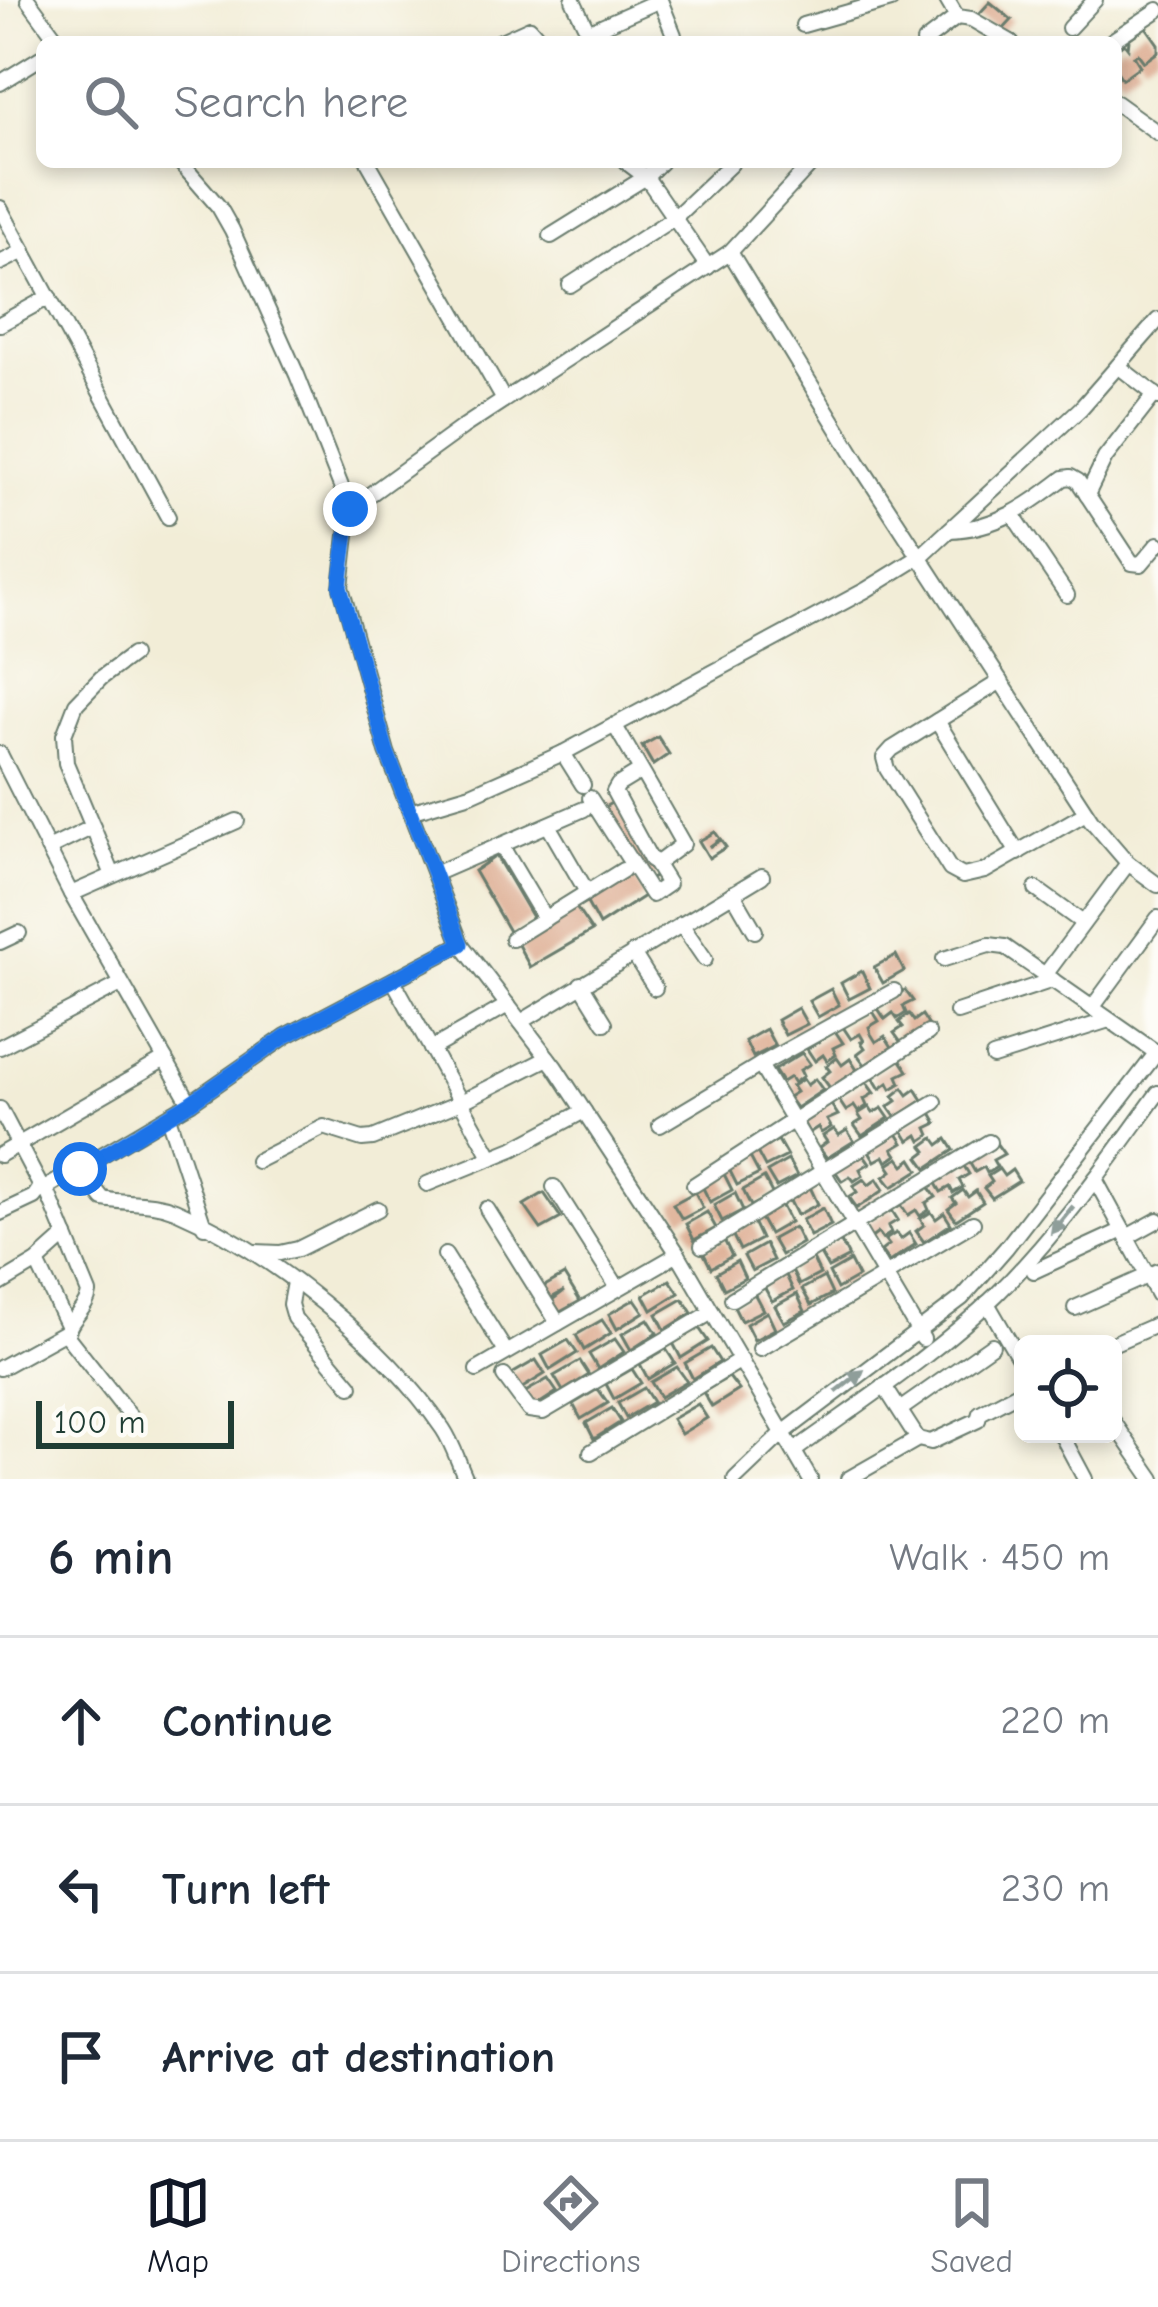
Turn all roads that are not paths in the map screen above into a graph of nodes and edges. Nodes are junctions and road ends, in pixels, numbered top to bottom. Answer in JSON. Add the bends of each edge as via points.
{"nodes":[{"id":1,"x":28,"y":0,"type":"edge"},
{"id":2,"x":574,"y":0,"type":"edge"},
{"id":3,"x":891,"y":0,"type":"edge"},
{"id":4,"x":946,"y":0,"type":"edge"},
{"id":5,"x":1095,"y":0,"type":"edge"},
{"id":6,"x":1158,"y":10,"type":"edge"},
{"id":7,"x":957,"y":17,"type":"junction"},
{"id":8,"x":803,"y":26,"type":"dead end"},
{"id":9,"x":1070,"y":28,"type":"dead end"},
{"id":10,"x":674,"y":35,"type":"dead end"},
{"id":11,"x":55,"y":36,"type":"edge"},
{"id":12,"x":511,"y":36,"type":"edge"},
{"id":13,"x":537,"y":36,"type":"edge"},
{"id":14,"x":591,"y":36,"type":"edge"},
{"id":15,"x":593,"y":36,"type":"edge"},
{"id":16,"x":932,"y":36,"type":"edge"},
{"id":17,"x":1001,"y":36,"type":"edge"},
{"id":18,"x":1119,"y":36,"type":"edge"},
{"id":19,"x":36,"y":61,"type":"edge"},
{"id":20,"x":0,"y":83,"type":"edge"},
{"id":21,"x":1122,"y":108,"type":"edge"},
{"id":22,"x":1158,"y":133,"type":"edge"},
{"id":23,"x":185,"y":168,"type":"edge"},
{"id":24,"x":371,"y":168,"type":"edge"},
{"id":25,"x":634,"y":168,"type":"edge"},
{"id":26,"x":655,"y":168,"type":"edge"},
{"id":27,"x":727,"y":168,"type":"edge"},
{"id":28,"x":807,"y":168,"type":"edge"},
{"id":29,"x":646,"y":177,"type":"junction"},
{"id":30,"x":0,"y":208,"type":"edge"},
{"id":31,"x":675,"y":217,"type":"junction"},
{"id":32,"x":551,"y":236,"type":"dead end"},
{"id":33,"x":23,"y":251,"type":"junction"},
{"id":34,"x":730,"y":252,"type":"junction"},
{"id":35,"x":0,"y":263,"type":"edge"},
{"id":36,"x":708,"y":267,"type":"junction"},
{"id":37,"x":569,"y":285,"type":"dead end"},
{"id":38,"x":49,"y":297,"type":"junction"},
{"id":39,"x":1157,"y":322,"type":"edge"},
{"id":40,"x":0,"y":324,"type":"edge"},
{"id":41,"x":1118,"y":366,"type":"junction"},
{"id":42,"x":1156,"y":395,"type":"edge"},
{"id":43,"x":504,"y":400,"type":"junction"},
{"id":44,"x":1087,"y":495,"type":"junction"},
{"id":45,"x":350,"y":509,"type":"junction"},
{"id":46,"x":1013,"y":515,"type":"junction"},
{"id":47,"x":168,"y":517,"type":"dead end"},
{"id":48,"x":949,"y":530,"type":"junction"},
{"id":49,"x":1158,"y":544,"type":"edge"},
{"id":50,"x":921,"y":556,"type":"junction"},
{"id":51,"x":1067,"y":595,"type":"dead end"},
{"id":52,"x":131,"y":655,"type":"dead end"},
{"id":53,"x":1001,"y":681,"type":"junction"},
{"id":54,"x":937,"y":721,"type":"junction"},
{"id":55,"x":615,"y":726,"type":"junction"},
{"id":56,"x":563,"y":753,"type":"junction"},
{"id":57,"x":0,"y":754,"type":"edge"},
{"id":58,"x":641,"y":771,"type":"junction"},
{"id":59,"x":586,"y":797,"type":"junction"},
{"id":60,"x":410,"y":812,"type":"junction"},
{"id":61,"x":1086,"y":813,"type":"junction"},
{"id":62,"x":237,"y":821,"type":"dead end"},
{"id":63,"x":548,"y":825,"type":"junction"},
{"id":64,"x":92,"y":827,"type":"junction"},
{"id":65,"x":502,"y":845,"type":"junction"},
{"id":66,"x":48,"y":849,"type":"junction"},
{"id":67,"x":1018,"y":853,"type":"junction"},
{"id":68,"x":656,"y":863,"type":"junction"},
{"id":69,"x":1128,"y":863,"type":"junction"},
{"id":70,"x":623,"y":870,"type":"dead end"},
{"id":71,"x":434,"y":874,"type":"junction"},
{"id":72,"x":113,"y":875,"type":"junction"},
{"id":73,"x":762,"y":876,"type":"dead end"},
{"id":74,"x":1158,"y":885,"type":"edge"},
{"id":75,"x":1036,"y":889,"type":"dead end"},
{"id":76,"x":587,"y":892,"type":"junction"},
{"id":77,"x":733,"y":893,"type":"junction"},
{"id":78,"x":70,"y":894,"type":"junction"},
{"id":79,"x":1158,"y":918,"type":"edge"},
{"id":80,"x":545,"y":919,"type":"junction"},
{"id":81,"x":1083,"y":923,"type":"junction"},
{"id":82,"x":681,"y":924,"type":"junction"},
{"id":83,"x":755,"y":931,"type":"dead end"},
{"id":84,"x":19,"y":933,"type":"dead end"},
{"id":85,"x":512,"y":938,"type":"dead end"},
{"id":86,"x":0,"y":942,"type":"edge"},
{"id":87,"x":461,"y":944,"type":"junction"},
{"id":88,"x":633,"y":953,"type":"junction"},
{"id":89,"x":705,"y":959,"type":"dead end"},
{"id":90,"x":944,"y":959,"type":"dead end"},
{"id":91,"x":1049,"y":978,"type":"junction"},
{"id":92,"x":393,"y":980,"type":"junction"},
{"id":93,"x":121,"y":983,"type":"junction"},
{"id":94,"x":581,"y":984,"type":"junction"},
{"id":95,"x":655,"y":988,"type":"dead end"},
{"id":96,"x":894,"y":991,"type":"dead end"},
{"id":97,"x":508,"y":1005,"type":"junction"},
{"id":98,"x":1092,"y":1008,"type":"junction"},
{"id":99,"x":957,"y":1012,"type":"dead end"},
{"id":100,"x":1109,"y":1020,"type":"junction"},
{"id":101,"x":521,"y":1022,"type":"junction"},
{"id":102,"x":605,"y":1023,"type":"dead end"},
{"id":103,"x":928,"y":1033,"type":"dead end"},
{"id":104,"x":0,"y":1047,"type":"edge"},
{"id":105,"x":431,"y":1048,"type":"junction"},
{"id":106,"x":1157,"y":1052,"type":"edge"},
{"id":107,"x":548,"y":1058,"type":"junction"},
{"id":108,"x":993,"y":1058,"type":"dead end"},
{"id":109,"x":165,"y":1059,"type":"junction"},
{"id":110,"x":760,"y":1065,"type":"junction"},
{"id":111,"x":1158,"y":1094,"type":"edge"},
{"id":112,"x":461,"y":1102,"type":"junction"},
{"id":113,"x":935,"y":1102,"type":"dead end"},
{"id":114,"x":190,"y":1103,"type":"junction"},
{"id":115,"x":0,"y":1109,"type":"edge"},
{"id":116,"x":584,"y":1111,"type":"junction"},
{"id":117,"x":168,"y":1117,"type":"junction"},
{"id":118,"x":794,"y":1121,"type":"junction"},
{"id":119,"x":660,"y":1125,"type":"dead end"},
{"id":120,"x":989,"y":1142,"type":"dead end"},
{"id":121,"x":20,"y":1145,"type":"junction"},
{"id":122,"x":0,"y":1155,"type":"edge"},
{"id":123,"x":492,"y":1158,"type":"junction"},
{"id":124,"x":257,"y":1161,"type":"dead end"},
{"id":125,"x":80,"y":1169,"type":"junction"},
{"id":126,"x":823,"y":1171,"type":"junction"},
{"id":127,"x":1095,"y":1179,"type":"junction"},
{"id":128,"x":427,"y":1184,"type":"dead end"},
{"id":129,"x":694,"y":1185,"type":"dead end"},
{"id":130,"x":554,"y":1187,"type":"dead end"},
{"id":131,"x":43,"y":1190,"type":"junction"},
{"id":132,"x":487,"y":1209,"type":"dead end"},
{"id":133,"x":378,"y":1210,"type":"dead end"},
{"id":134,"x":0,"y":1213,"type":"edge"},
{"id":135,"x":1158,"y":1220,"type":"edge"},
{"id":136,"x":854,"y":1223,"type":"junction"},
{"id":137,"x":973,"y":1223,"type":"dead end"},
{"id":138,"x":204,"y":1226,"type":"junction"},
{"id":139,"x":1125,"y":1234,"type":"junction"},
{"id":140,"x":66,"y":1236,"type":"junction"},
{"id":141,"x":702,"y":1246,"type":"dead end"},
{"id":142,"x":254,"y":1252,"type":"junction"},
{"id":143,"x":678,"y":1254,"type":"junction"},
{"id":144,"x":446,"y":1255,"type":"dead end"},
{"id":145,"x":38,"y":1262,"type":"junction"},
{"id":146,"x":1034,"y":1271,"type":"dead end"},
{"id":147,"x":1153,"y":1273,"type":"edge"},
{"id":148,"x":886,"y":1276,"type":"junction"},
{"id":149,"x":294,"y":1282,"type":"junction"},
{"id":150,"x":0,"y":1283,"type":"edge"},
{"id":151,"x":618,"y":1288,"type":"junction"},
{"id":152,"x":1158,"y":1295,"type":"edge"},
{"id":153,"x":732,"y":1300,"type":"dead end"},
{"id":154,"x":987,"y":1304,"type":"junction"},
{"id":155,"x":1075,"y":1308,"type":"dead end"},
{"id":156,"x":712,"y":1312,"type":"junction"},
{"id":157,"x":558,"y":1323,"type":"junction"},
{"id":158,"x":1158,"y":1324,"type":"edge"},
{"id":159,"x":68,"y":1329,"type":"junction"},
{"id":160,"x":918,"y":1331,"type":"junction"},
{"id":161,"x":1122,"y":1340,"type":"edge"},
{"id":162,"x":992,"y":1345,"type":"dead end"},
{"id":163,"x":760,"y":1349,"type":"dead end"},
{"id":164,"x":1014,"y":1350,"type":"edge"},
{"id":165,"x":930,"y":1351,"type":"junction"},
{"id":166,"x":506,"y":1352,"type":"junction"},
{"id":167,"x":741,"y":1360,"type":"junction"},
{"id":168,"x":0,"y":1368,"type":"edge"},
{"id":169,"x":477,"y":1370,"type":"dead end"},
{"id":170,"x":504,"y":1376,"type":"dead end"},
{"id":171,"x":884,"y":1386,"type":"junction"},
{"id":172,"x":351,"y":1387,"type":"dead end"},
{"id":173,"x":1014,"y":1395,"type":"edge"},
{"id":174,"x":901,"y":1409,"type":"junction"},
{"id":175,"x":130,"y":1416,"type":"dead end"},
{"id":176,"x":783,"y":1433,"type":"junction"},
{"id":177,"x":1122,"y":1433,"type":"edge"},
{"id":178,"x":919,"y":1439,"type":"junction"},
{"id":179,"x":1066,"y":1443,"type":"edge"},
{"id":180,"x":794,"y":1451,"type":"junction"},
{"id":181,"x":591,"y":1452,"type":"dead end"},
{"id":182,"x":466,"y":1479,"type":"edge"},
{"id":183,"x":735,"y":1479,"type":"edge"},
{"id":184,"x":810,"y":1479,"type":"edge"},
{"id":185,"x":848,"y":1479,"type":"edge"},
{"id":186,"x":1085,"y":1479,"type":"edge"},
{"id":187,"x":1153,"y":1479,"type":"edge"}],
"edges":[{"from":1,"to":11,"type":"street"},
{"from":2,"to":14,"type":"street"},
{"from":3,"to":8,"type":"street"},
{"from":4,"to":7,"type":"street"},
{"from":5,"to":9,"type":"street"},
{"from":6,"to":18,"type":"street"},
{"from":7,"to":16,"type":"street"},
{"from":7,"to":17,"type":"street"},
{"from":10,"to":15,"type":"street","via":[[660,0]]},
{"from":12,"to":13,"type":"street","via":[[530,28]]},
{"from":19,"to":20,"type":"street"},
{"from":21,"to":22,"type":"street"},
{"from":23,"to":45,"type":"street","via":[[240,245]]},
{"from":24,"to":43,"type":"street"},
{"from":25,"to":29,"type":"street"},
{"from":26,"to":29,"type":"street"},
{"from":27,"to":31,"type":"street"},
{"from":28,"to":34,"type":"street"},
{"from":29,"to":31,"type":"street"},
{"from":29,"to":32,"type":"street"},
{"from":30,"to":33,"type":"street"},
{"from":31,"to":36,"type":"street"},
{"from":31,"to":37,"type":"street"},
{"from":33,"to":35,"type":"street"},
{"from":33,"to":38,"type":"street"},
{"from":34,"to":36,"type":"street"},
{"from":34,"to":50,"type":"street"},
{"from":36,"to":43,"type":"street"},
{"from":38,"to":40,"type":"street"},
{"from":38,"to":47,"type":"street"},
{"from":39,"to":41,"type":"street"},
{"from":41,"to":42,"type":"street"},
{"from":41,"to":48,"type":"street"},
{"from":42,"to":44,"type":"street"},
{"from":43,"to":45,"type":"street"},
{"from":44,"to":46,"type":"street","via":[[1068,477]]},
{"from":44,"to":49,"type":"street","via":[[1132,563],[1142,565]]},
{"from":45,"to":60,"type":"street","via":[[340,587]]},
{"from":46,"to":48,"type":"street"},
{"from":46,"to":51,"type":"street"},
{"from":48,"to":50,"type":"street"},
{"from":50,"to":53,"type":"street"},
{"from":50,"to":55,"type":"street"},
{"from":52,"to":64,"type":"street","via":[[76,704],[64,735],[66,763]]},
{"from":53,"to":54,"type":"street"},
{"from":53,"to":61,"type":"street"},
{"from":54,"to":67,"type":"street"},
{"from":54,"to":67,"type":"street","via":[[886,754],[887,769],[957,874],[985,872]]},
{"from":55,"to":56,"type":"street"},
{"from":55,"to":58,"type":"street"},
{"from":56,"to":59,"type":"street"},
{"from":56,"to":60,"type":"street"},
{"from":57,"to":66,"type":"street"},
{"from":58,"to":68,"type":"street","via":[[683,844]]},
{"from":58,"to":68,"type":"street","via":[[614,792]]},
{"from":59,"to":63,"type":"street"},
{"from":59,"to":68,"type":"street","via":[[652,895],[668,884]]},
{"from":60,"to":71,"type":"street"},
{"from":61,"to":67,"type":"street"},
{"from":61,"to":69,"type":"street"},
{"from":62,"to":72,"type":"street"},
{"from":63,"to":65,"type":"street"},
{"from":63,"to":76,"type":"street"},
{"from":64,"to":66,"type":"street"},
{"from":64,"to":72,"type":"street"},
{"from":65,"to":71,"type":"street"},
{"from":65,"to":80,"type":"street"},
{"from":66,"to":78,"type":"street"},
{"from":69,"to":74,"type":"street"},
{"from":69,"to":81,"type":"street"},
{"from":70,"to":76,"type":"street"},
{"from":71,"to":87,"type":"street"},
{"from":72,"to":78,"type":"street"},
{"from":73,"to":77,"type":"street"},
{"from":75,"to":81,"type":"street"},
{"from":76,"to":80,"type":"street"},
{"from":77,"to":82,"type":"street"},
{"from":77,"to":83,"type":"street"},
{"from":78,"to":93,"type":"street"},
{"from":79,"to":98,"type":"street"},
{"from":80,"to":85,"type":"street"},
{"from":81,"to":91,"type":"street"},
{"from":82,"to":88,"type":"street"},
{"from":82,"to":89,"type":"street"},
{"from":84,"to":86,"type":"street"},
{"from":87,"to":92,"type":"street"},
{"from":87,"to":97,"type":"street"},
{"from":88,"to":94,"type":"street"},
{"from":88,"to":95,"type":"street"},
{"from":90,"to":91,"type":"street","via":[[998,944]]},
{"from":91,"to":98,"type":"street"},
{"from":91,"to":99,"type":"street"},
{"from":92,"to":105,"type":"street"},
{"from":92,"to":114,"type":"street","via":[[286,1036]]},
{"from":93,"to":104,"type":"street"},
{"from":93,"to":109,"type":"street"},
{"from":94,"to":101,"type":"street"},
{"from":94,"to":102,"type":"street"},
{"from":96,"to":110,"type":"street"},
{"from":97,"to":101,"type":"street"},
{"from":97,"to":105,"type":"street"},
{"from":98,"to":100,"type":"street"},
{"from":100,"to":106,"type":"street"},
{"from":100,"to":108,"type":"street"},
{"from":101,"to":107,"type":"street"},
{"from":103,"to":118,"type":"street"},
{"from":105,"to":112,"type":"street"},
{"from":106,"to":160,"type":"street","via":[[1006,1248],[962,1298]]},
{"from":107,"to":112,"type":"street"},
{"from":107,"to":116,"type":"street"},
{"from":109,"to":114,"type":"street"},
{"from":109,"to":121,"type":"street"},
{"from":110,"to":118,"type":"street"},
{"from":110,"to":119,"type":"street"},
{"from":111,"to":127,"type":"street"},
{"from":112,"to":123,"type":"street"},
{"from":112,"to":124,"type":"street","via":[[367,1140],[319,1129]]},
{"from":113,"to":126,"type":"street"},
{"from":114,"to":117,"type":"street"},
{"from":115,"to":121,"type":"street"},
{"from":116,"to":123,"type":"street"},
{"from":116,"to":143,"type":"street"},
{"from":117,"to":125,"type":"street"},
{"from":117,"to":138,"type":"street"},
{"from":118,"to":126,"type":"street"},
{"from":118,"to":129,"type":"street"},
{"from":120,"to":136,"type":"street"},
{"from":121,"to":122,"type":"street"},
{"from":121,"to":131,"type":"street"},
{"from":123,"to":128,"type":"street"},
{"from":125,"to":131,"type":"street"},
{"from":125,"to":138,"type":"street","via":[[103,1199],[173,1209]]},
{"from":126,"to":136,"type":"street"},
{"from":126,"to":141,"type":"street"},
{"from":127,"to":139,"type":"street"},
{"from":127,"to":154,"type":"street","one_way":true},
{"from":130,"to":151,"type":"street"},
{"from":131,"to":134,"type":"street"},
{"from":131,"to":140,"type":"street"},
{"from":132,"to":157,"type":"street"},
{"from":133,"to":142,"type":"street","via":[[298,1249]]},
{"from":135,"to":139,"type":"street"},
{"from":136,"to":148,"type":"street"},
{"from":136,"to":153,"type":"street"},
{"from":137,"to":148,"type":"street"},
{"from":138,"to":142,"type":"street"},
{"from":139,"to":146,"type":"street"},
{"from":139,"to":147,"type":"street"},
{"from":140,"to":145,"type":"street"},
{"from":140,"to":159,"type":"street","via":[[89,1297]]},
{"from":142,"to":149,"type":"street"},
{"from":143,"to":151,"type":"street"},
{"from":143,"to":156,"type":"street"},
{"from":144,"to":166,"type":"street"},
{"from":145,"to":150,"type":"street"},
{"from":145,"to":159,"type":"street"},
{"from":147,"to":152,"type":"street"},
{"from":147,"to":155,"type":"street"},
{"from":148,"to":160,"type":"street"},
{"from":148,"to":163,"type":"street"},
{"from":149,"to":172,"type":"street","via":[[294,1318]]},
{"from":149,"to":182,"type":"street","via":[[398,1374],[445,1431]]},
{"from":151,"to":157,"type":"street"},
{"from":154,"to":164,"type":"street"},
{"from":154,"to":165,"type":"street"},
{"from":156,"to":167,"type":"street"},
{"from":156,"to":170,"type":"street","via":[[543,1412],[529,1410]]},
{"from":157,"to":166,"type":"street"},
{"from":158,"to":161,"type":"street"},
{"from":159,"to":168,"type":"street"},
{"from":159,"to":175,"type":"street"},
{"from":160,"to":165,"type":"street"},
{"from":176,"to":160,"type":"street","one_way":true},
{"from":162,"to":174,"type":"street"},
{"from":165,"to":171,"type":"street"},
{"from":166,"to":169,"type":"street"},
{"from":167,"to":176,"type":"street"},
{"from":167,"to":181,"type":"street"},
{"from":171,"to":174,"type":"street"},
{"from":171,"to":180,"type":"street"},
{"from":173,"to":178,"type":"street","via":[[931,1442]]},
{"from":174,"to":178,"type":"street"},
{"from":176,"to":180,"type":"street"},
{"from":176,"to":183,"type":"street"},
{"from":177,"to":187,"type":"street"},
{"from":178,"to":185,"type":"street"},
{"from":179,"to":186,"type":"street"},
{"from":180,"to":184,"type":"street"}]}
